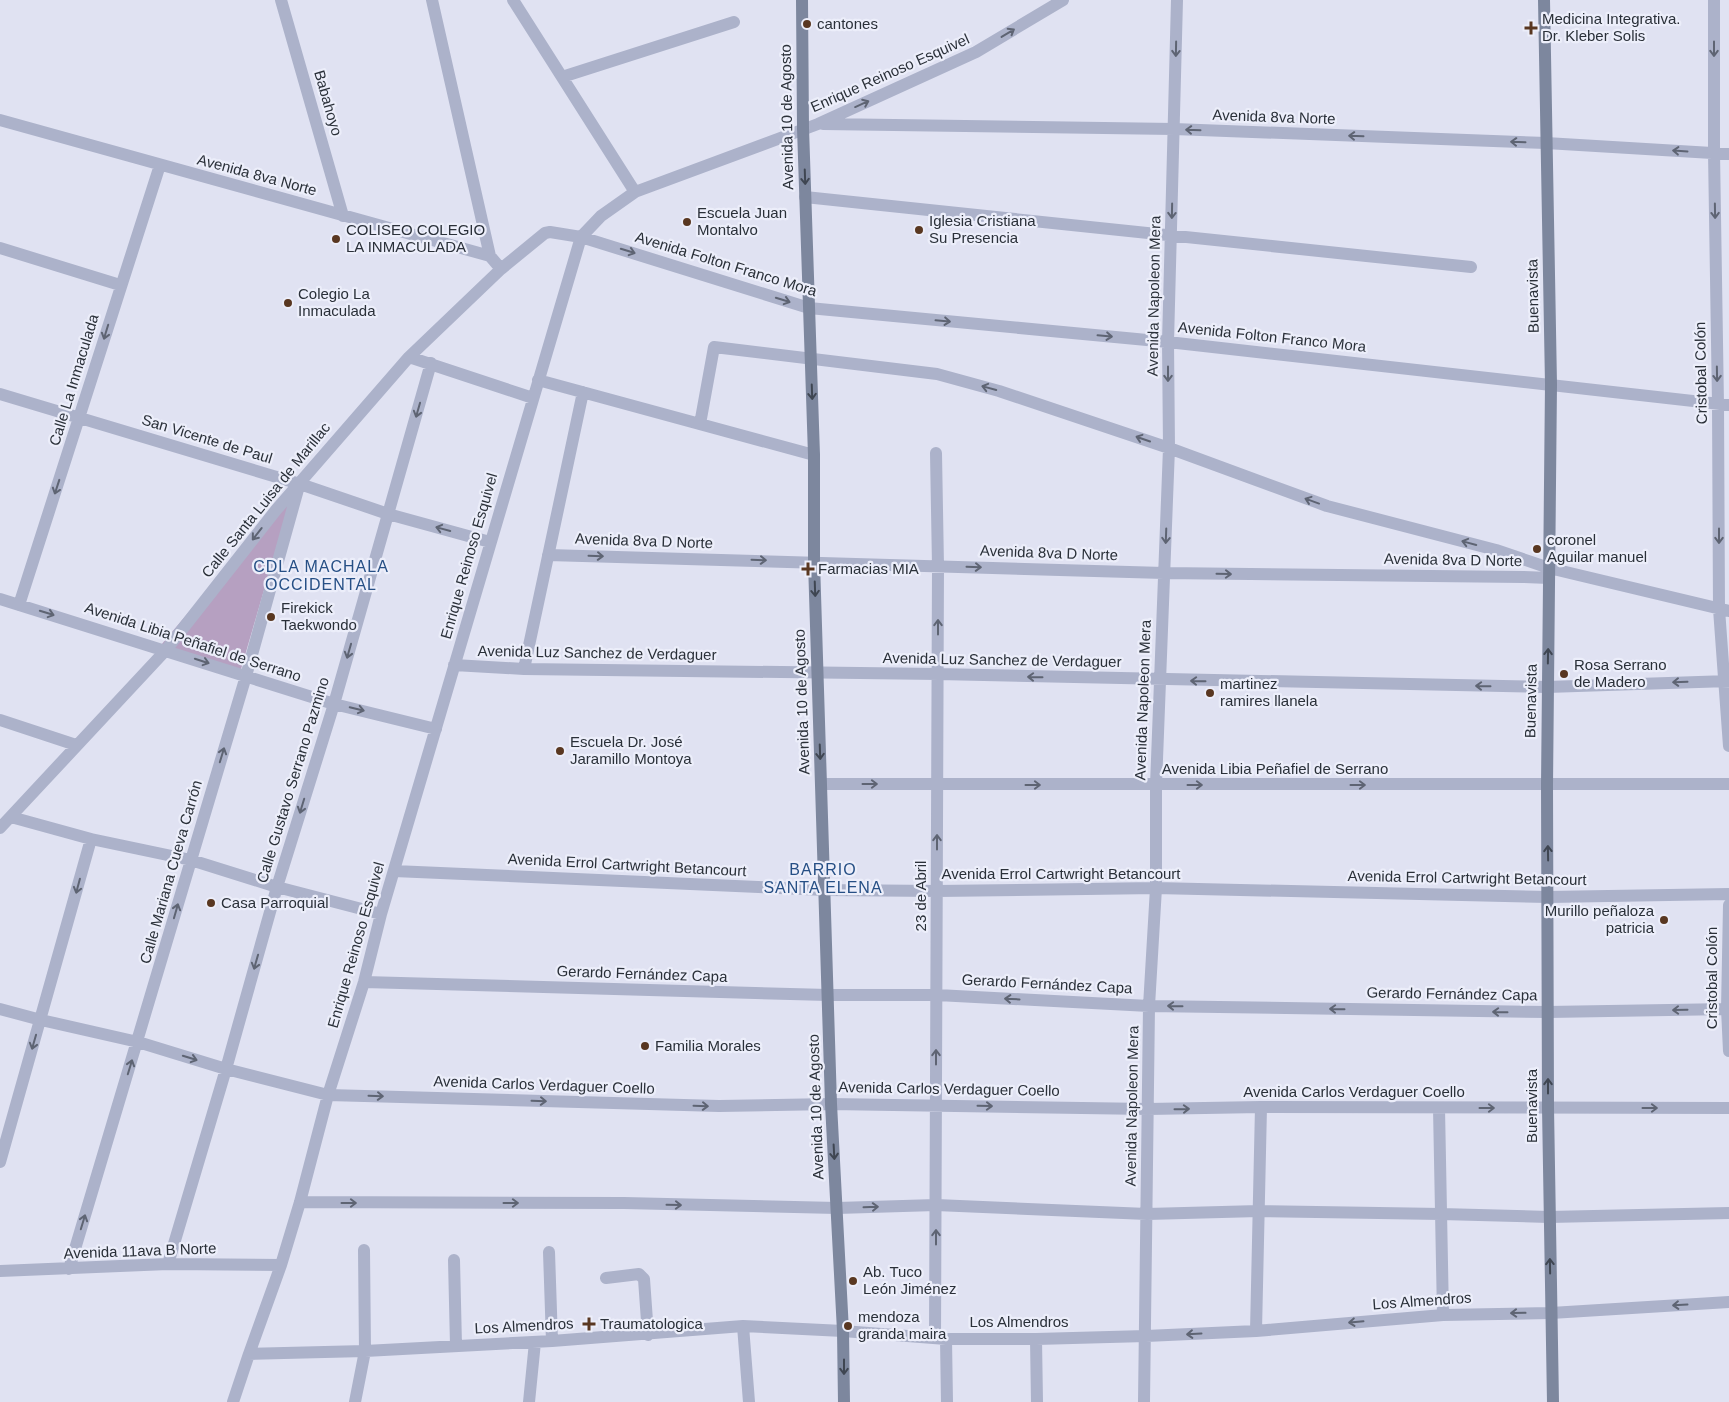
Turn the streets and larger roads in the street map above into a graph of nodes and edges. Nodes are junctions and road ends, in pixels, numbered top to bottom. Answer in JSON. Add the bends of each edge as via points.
{"nodes":[{"id":1,"x":281,"y":0,"type":"edge"},
{"id":2,"x":432,"y":0,"type":"edge"},
{"id":3,"x":513,"y":0,"type":"edge"},
{"id":4,"x":802,"y":0,"type":"edge"},
{"id":5,"x":1063,"y":0,"type":"edge"},
{"id":6,"x":1177,"y":0,"type":"edge"},
{"id":7,"x":1544,"y":0,"type":"edge"},
{"id":8,"x":1714,"y":0,"type":"edge"},
{"id":9,"x":734,"y":22,"type":"dead end"},
{"id":10,"x":562,"y":78,"type":"junction"},
{"id":11,"x":0,"y":120,"type":"edge"},
{"id":12,"x":818,"y":124,"type":"junction"},
{"id":13,"x":803,"y":128,"type":"junction"},
{"id":14,"x":1174,"y":129,"type":"junction"},
{"id":15,"x":1546,"y":143,"type":"junction"},
{"id":16,"x":1714,"y":153,"type":"junction"},
{"id":17,"x":1729,"y":154,"type":"edge"},
{"id":18,"x":160,"y":165,"type":"junction"},
{"id":19,"x":635,"y":192,"type":"junction"},
{"id":20,"x":805,"y":198,"type":"junction"},
{"id":21,"x":343,"y":216,"type":"junction"},
{"id":22,"x":1172,"y":236,"type":"junction"},
{"id":23,"x":581,"y":237,"type":"junction"},
{"id":24,"x":0,"y":248,"type":"edge"},
{"id":25,"x":490,"y":256,"type":"junction"},
{"id":26,"x":1471,"y":267,"type":"dead end"},
{"id":27,"x":501,"y":269,"type":"junction"},
{"id":28,"x":120,"y":285,"type":"junction"},
{"id":29,"x":809,"y":308,"type":"junction"},
{"id":30,"x":1168,"y":342,"type":"junction"},
{"id":31,"x":409,"y":356,"type":"junction"},
{"id":32,"x":810,"y":358,"type":"junction"},
{"id":33,"x":431,"y":363,"type":"junction"},
{"id":34,"x":538,"y":380,"type":"junction"},
{"id":35,"x":1551,"y":384,"type":"junction"},
{"id":36,"x":583,"y":392,"type":"junction"},
{"id":37,"x":0,"y":394,"type":"edge"},
{"id":38,"x":533,"y":398,"type":"junction"},
{"id":39,"x":1724,"y":404,"type":"edge"},
{"id":40,"x":80,"y":418,"type":"junction"},
{"id":41,"x":700,"y":424,"type":"junction"},
{"id":42,"x":1169,"y":448,"type":"junction"},
{"id":43,"x":936,"y":453,"type":"dead end"},
{"id":44,"x":814,"y":455,"type":"junction"},
{"id":45,"x":300,"y":484,"type":"junction"},
{"id":46,"x":1724,"y":503,"type":"edge"},
{"id":47,"x":388,"y":514,"type":"junction"},
{"id":48,"x":490,"y":542,"type":"junction"},
{"id":49,"x":548,"y":555,"type":"junction"},
{"id":50,"x":814,"y":562,"type":"junction"},
{"id":51,"x":938,"y":566,"type":"junction"},
{"id":52,"x":1164,"y":573,"type":"junction"},
{"id":53,"x":1549,"y":573,"type":"junction"},
{"id":54,"x":0,"y":598,"type":"edge"},
{"id":55,"x":19,"y":605,"type":"junction"},
{"id":56,"x":1724,"y":610,"type":"edge"},
{"id":57,"x":166,"y":650,"type":"junction"},
{"id":58,"x":454,"y":665,"type":"junction"},
{"id":59,"x":524,"y":669,"type":"junction"},
{"id":60,"x":818,"y":674,"type":"junction"},
{"id":61,"x":938,"y":674,"type":"junction"},
{"id":62,"x":246,"y":676,"type":"junction"},
{"id":63,"x":1160,"y":680,"type":"junction"},
{"id":64,"x":1727,"y":681,"type":"edge"},
{"id":65,"x":1547,"y":687,"type":"junction"},
{"id":66,"x":334,"y":704,"type":"junction"},
{"id":67,"x":0,"y":720,"type":"edge"},
{"id":68,"x":436,"y":729,"type":"junction"},
{"id":69,"x":76,"y":745,"type":"junction"},
{"id":70,"x":1729,"y":746,"type":"edge"},
{"id":71,"x":821,"y":784,"type":"junction"},
{"id":72,"x":937,"y":784,"type":"junction"},
{"id":73,"x":1729,"y":784,"type":"edge"},
{"id":74,"x":1156,"y":785,"type":"junction"},
{"id":75,"x":1547,"y":785,"type":"junction"},
{"id":76,"x":11,"y":817,"type":"junction"},
{"id":77,"x":0,"y":828,"type":"edge"},
{"id":78,"x":91,"y":839,"type":"junction"},
{"id":79,"x":191,"y":860,"type":"junction"},
{"id":80,"x":394,"y":871,"type":"junction"},
{"id":81,"x":276,"y":888,"type":"junction"},
{"id":82,"x":1156,"y":888,"type":"junction"},
{"id":83,"x":825,"y":890,"type":"junction"},
{"id":84,"x":937,"y":891,"type":"junction"},
{"id":85,"x":1729,"y":894,"type":"edge"},
{"id":86,"x":1548,"y":897,"type":"junction"},
{"id":87,"x":1729,"y":904,"type":"edge"},
{"id":88,"x":381,"y":914,"type":"junction"},
{"id":89,"x":364,"y":982,"type":"junction"},
{"id":90,"x":828,"y":995,"type":"junction"},
{"id":91,"x":936,"y":995,"type":"junction"},
{"id":92,"x":1149,"y":1006,"type":"junction"},
{"id":93,"x":0,"y":1009,"type":"edge"},
{"id":94,"x":1728,"y":1009,"type":"edge"},
{"id":95,"x":1548,"y":1012,"type":"junction"},
{"id":96,"x":41,"y":1020,"type":"junction"},
{"id":97,"x":138,"y":1042,"type":"junction"},
{"id":98,"x":1729,"y":1051,"type":"edge"},
{"id":99,"x":226,"y":1069,"type":"junction"},
{"id":100,"x":328,"y":1095,"type":"junction"},
{"id":101,"x":831,"y":1104,"type":"junction"},
{"id":102,"x":936,"y":1105,"type":"junction"},
{"id":103,"x":1261,"y":1108,"type":"junction"},
{"id":104,"x":1439,"y":1108,"type":"junction"},
{"id":105,"x":1548,"y":1108,"type":"junction"},
{"id":106,"x":1729,"y":1108,"type":"edge"},
{"id":107,"x":1148,"y":1109,"type":"junction"},
{"id":108,"x":0,"y":1162,"type":"edge"},
{"id":109,"x":300,"y":1202,"type":"junction"},
{"id":110,"x":936,"y":1205,"type":"junction"},
{"id":111,"x":837,"y":1208,"type":"junction"},
{"id":112,"x":1259,"y":1211,"type":"junction"},
{"id":113,"x":1729,"y":1213,"type":"edge"},
{"id":114,"x":1147,"y":1214,"type":"junction"},
{"id":115,"x":1441,"y":1214,"type":"junction"},
{"id":116,"x":1549,"y":1217,"type":"junction"},
{"id":117,"x":364,"y":1250,"type":"dead end"},
{"id":118,"x":549,"y":1252,"type":"dead end"},
{"id":119,"x":454,"y":1260,"type":"dead end"},
{"id":120,"x":168,"y":1264,"type":"junction"},
{"id":121,"x":281,"y":1264,"type":"junction"},
{"id":122,"x":69,"y":1269,"type":"junction"},
{"id":123,"x":0,"y":1270,"type":"edge"},
{"id":124,"x":606,"y":1278,"type":"dead end"},
{"id":125,"x":1729,"y":1302,"type":"edge"},
{"id":126,"x":1551,"y":1313,"type":"junction"},
{"id":127,"x":1443,"y":1314,"type":"junction"},
{"id":128,"x":743,"y":1326,"type":"junction"},
{"id":129,"x":843,"y":1331,"type":"junction"},
{"id":130,"x":1256,"y":1331,"type":"junction"},
{"id":131,"x":648,"y":1335,"type":"junction"},
{"id":132,"x":1146,"y":1336,"type":"junction"},
{"id":133,"x":940,"y":1338,"type":"junction"},
{"id":134,"x":1036,"y":1339,"type":"junction"},
{"id":135,"x":552,"y":1341,"type":"junction"},
{"id":136,"x":535,"y":1342,"type":"junction"},
{"id":137,"x":456,"y":1345,"type":"junction"},
{"id":138,"x":365,"y":1351,"type":"junction"},
{"id":139,"x":248,"y":1354,"type":"junction"},
{"id":140,"x":358,"y":1401,"type":"edge"},
{"id":141,"x":233,"y":1402,"type":"edge"},
{"id":142,"x":529,"y":1402,"type":"edge"},
{"id":143,"x":749,"y":1402,"type":"edge"},
{"id":144,"x":844,"y":1402,"type":"edge"},
{"id":145,"x":948,"y":1402,"type":"edge"},
{"id":146,"x":1037,"y":1402,"type":"edge"},
{"id":147,"x":1144,"y":1402,"type":"edge"},
{"id":148,"x":1553,"y":1402,"type":"edge"}],
"edges":[{"from":1,"to":21,"type":"street","name":"Babahoyo"},
{"from":2,"to":25,"type":"street"},
{"from":3,"to":10,"type":"street"},
{"from":4,"to":13,"type":"street","name":"Avenida 10 de Agosto"},
{"from":12,"to":5,"type":"street","name":"Enrique Reinoso Esquivel","one_way":true,"via":[[976,52]]},
{"from":6,"to":14,"type":"street","name":"Avenida Napoleon Mera","one_way":true},
{"from":7,"to":15,"type":"street","name":"Buenavista"},
{"from":8,"to":16,"type":"street","name":"Cristobal Colón","one_way":true},
{"from":9,"to":10,"type":"street"},
{"from":10,"to":19,"type":"street"},
{"from":11,"to":18,"type":"street","name":"Avenida 8va Norte"},
{"from":12,"to":13,"type":"street","name":"Enrique Reinoso Esquivel"},
{"from":12,"to":14,"type":"street","name":"Avenida 8va Norte"},
{"from":13,"to":19,"type":"street","name":"Enrique Reinoso Esquivel"},
{"from":13,"to":20,"type":"street","name":"Avenida 10 de Agosto","one_way":true},
{"from":15,"to":14,"type":"street","name":"Avenida 8va Norte","one_way":true},
{"from":14,"to":22,"type":"street","name":"Avenida Napoleon Mera","one_way":true},
{"from":16,"to":15,"type":"street","name":"Avenida 8va Norte","one_way":true},
{"from":15,"to":35,"type":"street","name":"Buenavista"},
{"from":16,"to":17,"type":"street","name":"Avenida 8va Norte"},
{"from":16,"to":39,"type":"street","name":"Cristobal Colón","one_way":true},
{"from":18,"to":21,"type":"street","name":"Avenida 8va Norte"},
{"from":18,"to":28,"type":"street","name":"Calle La Inmaculada"},
{"from":19,"to":23,"type":"street","name":"Enrique Reinoso Esquivel","via":[[601,216]]},
{"from":20,"to":22,"type":"street"},
{"from":20,"to":29,"type":"street","name":"Avenida 10 de Agosto"},
{"from":21,"to":25,"type":"street","name":"Avenida 8va Norte"},
{"from":22,"to":26,"type":"street"},
{"from":22,"to":30,"type":"street","name":"Avenida Napoleon Mera"},
{"from":23,"to":27,"type":"street","name":"Calle Santa Luisa de Marillac","via":[[545,233]]},
{"from":23,"to":29,"type":"street","name":"Avenida Folton Franco Mora","one_way":true},
{"from":23,"to":34,"type":"street","name":"Enrique Reinoso Esquivel"},
{"from":24,"to":28,"type":"street"},
{"from":25,"to":27,"type":"street"},
{"from":27,"to":31,"type":"street","name":"Calle Santa Luisa de Marillac"},
{"from":28,"to":40,"type":"street","name":"Calle La Inmaculada","one_way":true},
{"from":29,"to":30,"type":"street","name":"Avenida Folton Franco Mora","one_way":true},
{"from":29,"to":32,"type":"street","name":"Avenida 10 de Agosto"},
{"from":30,"to":35,"type":"street","name":"Avenida Folton Franco Mora"},
{"from":30,"to":42,"type":"street","name":"Avenida Napoleon Mera","one_way":true},
{"from":31,"to":33,"type":"street"},
{"from":31,"to":45,"type":"street","name":"Calle Santa Luisa de Marillac"},
{"from":32,"to":41,"type":"street","via":[[714,347]]},
{"from":42,"to":32,"type":"street","one_way":true,"via":[[999,390],[936,374]]},
{"from":32,"to":44,"type":"street","name":"Avenida 10 de Agosto","one_way":true},
{"from":33,"to":38,"type":"street"},
{"from":33,"to":47,"type":"street","name":"Calle Gustavo Serrano Pazmino","one_way":true},
{"from":34,"to":36,"type":"street"},
{"from":34,"to":38,"type":"street","name":"Enrique Reinoso Esquivel"},
{"from":35,"to":39,"type":"street","name":"Avenida Folton Franco Mora"},
{"from":35,"to":53,"type":"street","name":"Buenavista"},
{"from":36,"to":41,"type":"street"},
{"from":36,"to":49,"type":"street"},
{"from":37,"to":40,"type":"street","name":"San Vicente de Paul"},
{"from":38,"to":48,"type":"street","name":"Enrique Reinoso Esquivel"},
{"from":39,"to":46,"type":"street","name":"Cristobal Colón"},
{"from":40,"to":45,"type":"street","name":"San Vicente de Paul"},
{"from":40,"to":55,"type":"street","name":"Calle La Inmaculada","one_way":true},
{"from":41,"to":44,"type":"street"},
{"from":42,"to":52,"type":"street","name":"Avenida Napoleon Mera","one_way":true},
{"from":53,"to":42,"type":"street","one_way":true,"via":[[1496,550],[1327,506]]},
{"from":43,"to":51,"type":"street","name":"23 de Abril"},
{"from":44,"to":50,"type":"street","name":"Avenida 10 de Agosto"},
{"from":45,"to":47,"type":"street","name":"San Vicente de Paul"},
{"from":45,"to":57,"type":"street","name":"Calle Santa Luisa de Marillac","one_way":true},
{"from":45,"to":62,"type":"street","name":"Calle Mariana Cueva Carrón"},
{"from":46,"to":56,"type":"street","name":"Cristobal Colón","one_way":true},
{"from":48,"to":47,"type":"street","name":"San Vicente de Paul","one_way":true},
{"from":47,"to":66,"type":"street","name":"Calle Gustavo Serrano Pazmino","one_way":true},
{"from":48,"to":58,"type":"street","name":"Enrique Reinoso Esquivel"},
{"from":49,"to":50,"type":"street","name":"Avenida 8va D Norte","one_way":true},
{"from":49,"to":59,"type":"street"},
{"from":50,"to":51,"type":"street","name":"Avenida 8va D Norte"},
{"from":50,"to":60,"type":"street","name":"Avenida 10 de Agosto","one_way":true},
{"from":51,"to":52,"type":"street","name":"Avenida 8va D Norte","one_way":true},
{"from":61,"to":51,"type":"street","name":"23 de Abril","one_way":true},
{"from":52,"to":53,"type":"street","name":"Avenida 8va D Norte","one_way":true,"via":[[1523,576]]},
{"from":52,"to":63,"type":"street","name":"Avenida Napoleon Mera"},
{"from":53,"to":56,"type":"street"},
{"from":65,"to":53,"type":"street","name":"Buenavista","one_way":true},
{"from":54,"to":55,"type":"street","name":"Avenida Libia Peñafiel de Serrano"},
{"from":55,"to":57,"type":"street","name":"Avenida Libia Peñafiel de Serrano","one_way":true},
{"from":56,"to":64,"type":"street","name":"Cristobal Colón"},
{"from":57,"to":62,"type":"street","name":"Avenida Libia Peñafiel de Serrano","one_way":true},
{"from":57,"to":69,"type":"street","name":"Calle Santa Luisa de Marillac"},
{"from":58,"to":59,"type":"street","name":"Avenida Luz Sanchez de Verdaguer"},
{"from":58,"to":68,"type":"street","name":"Enrique Reinoso Esquivel"},
{"from":59,"to":60,"type":"street","name":"Avenida Luz Sanchez de Verdaguer"},
{"from":60,"to":61,"type":"street","name":"Avenida Luz Sanchez de Verdaguer"},
{"from":60,"to":71,"type":"street","name":"Avenida 10 de Agosto","one_way":true},
{"from":63,"to":61,"type":"street","name":"Avenida Luz Sanchez de Verdaguer","one_way":true},
{"from":61,"to":72,"type":"street","name":"23 de Abril"},
{"from":62,"to":66,"type":"street","name":"Avenida Libia Peñafiel de Serrano"},
{"from":79,"to":62,"type":"street","name":"Calle Mariana Cueva Carrón","one_way":true},
{"from":65,"to":63,"type":"street","name":"Avenida Luz Sanchez de Verdaguer","one_way":true},
{"from":63,"to":74,"type":"street","name":"Avenida Napoleon Mera"},
{"from":64,"to":65,"type":"street","name":"Avenida Luz Sanchez de Verdaguer","one_way":true},
{"from":64,"to":70,"type":"street","name":"Cristobal Colón"},
{"from":65,"to":75,"type":"street","name":"Buenavista"},
{"from":66,"to":68,"type":"street","name":"Avenida Libia Peñafiel de Serrano","one_way":true},
{"from":66,"to":81,"type":"street","name":"Calle Gustavo Serrano Pazmino","one_way":true},
{"from":67,"to":69,"type":"street"},
{"from":68,"to":80,"type":"street","name":"Enrique Reinoso Esquivel"},
{"from":69,"to":76,"type":"street","name":"Calle Santa Luisa de Marillac"},
{"from":71,"to":72,"type":"street","name":"Avenida Libia Peñafiel de Serrano","one_way":true},
{"from":71,"to":83,"type":"street","name":"Avenida 10 de Agosto"},
{"from":72,"to":74,"type":"street","name":"Avenida Libia Peñafiel de Serrano","one_way":true},
{"from":84,"to":72,"type":"street","name":"23 de Abril","one_way":true},
{"from":73,"to":75,"type":"street","name":"Avenida Libia Peñafiel de Serrano"},
{"from":74,"to":75,"type":"street","name":"Avenida Libia Peñafiel de Serrano","one_way":true},
{"from":74,"to":82,"type":"street","name":"Avenida Napoleon Mera"},
{"from":86,"to":75,"type":"street","name":"Buenavista","one_way":true},
{"from":76,"to":77,"type":"street","name":"Calle Santa Luisa de Marillac"},
{"from":76,"to":78,"type":"street"},
{"from":78,"to":79,"type":"street"},
{"from":78,"to":96,"type":"street","one_way":true},
{"from":79,"to":81,"type":"street"},
{"from":97,"to":79,"type":"street","name":"Calle Mariana Cueva Carrón","one_way":true},
{"from":80,"to":83,"type":"street","name":"Avenida Errol Cartwright Betancourt"},
{"from":80,"to":88,"type":"street","name":"Enrique Reinoso Esquivel"},
{"from":81,"to":88,"type":"street"},
{"from":81,"to":99,"type":"street","name":"Calle Gustavo Serrano Pazmino","one_way":true},
{"from":82,"to":84,"type":"street","name":"Avenida Errol Cartwright Betancourt"},
{"from":82,"to":86,"type":"street","name":"Avenida Errol Cartwright Betancourt"},
{"from":82,"to":92,"type":"street","name":"Avenida Napoleon Mera"},
{"from":83,"to":84,"type":"street","name":"Avenida Errol Cartwright Betancourt"},
{"from":83,"to":90,"type":"street","name":"Avenida 10 de Agosto"},
{"from":84,"to":91,"type":"street","name":"23 de Abril"},
{"from":85,"to":86,"type":"street","name":"Avenida Errol Cartwright Betancourt"},
{"from":86,"to":95,"type":"street","name":"Buenavista"},
{"from":87,"to":94,"type":"street","name":"Cristobal Colón"},
{"from":88,"to":89,"type":"street","name":"Enrique Reinoso Esquivel"},
{"from":89,"to":90,"type":"street","name":"Gerardo Fernández Capa"},
{"from":89,"to":100,"type":"street","name":"Enrique Reinoso Esquivel"},
{"from":90,"to":91,"type":"street","name":"Gerardo Fernández Capa"},
{"from":90,"to":101,"type":"street","name":"Avenida 10 de Agosto"},
{"from":92,"to":91,"type":"street","name":"Gerardo Fernández Capa","one_way":true},
{"from":102,"to":91,"type":"street","name":"23 de Abril","one_way":true},
{"from":95,"to":92,"type":"street","name":"Gerardo Fernández Capa","one_way":true},
{"from":92,"to":107,"type":"street","name":"Avenida Napoleon Mera"},
{"from":93,"to":96,"type":"street","name":"Avenida Carlos Verdaguer Coello"},
{"from":94,"to":95,"type":"street","name":"Gerardo Fernández Capa","one_way":true},
{"from":94,"to":98,"type":"street","name":"Cristobal Colón"},
{"from":105,"to":95,"type":"street","name":"Buenavista","one_way":true},
{"from":96,"to":97,"type":"street","name":"Avenida Carlos Verdaguer Coello"},
{"from":96,"to":108,"type":"street","one_way":true},
{"from":97,"to":99,"type":"street","name":"Avenida Carlos Verdaguer Coello","one_way":true},
{"from":122,"to":97,"type":"street","name":"Calle Mariana Cueva Carrón","one_way":true},
{"from":99,"to":100,"type":"street","name":"Avenida Carlos Verdaguer Coello"},
{"from":99,"to":120,"type":"street","name":"Calle Gustavo Serrano Pazmino"},
{"from":100,"to":101,"type":"street","name":"Avenida Carlos Verdaguer Coello","one_way":true,"via":[[719,1106]]},
{"from":100,"to":109,"type":"street","name":"Enrique Reinoso Esquivel"},
{"from":101,"to":102,"type":"street","name":"Avenida Carlos Verdaguer Coello"},
{"from":101,"to":111,"type":"street","name":"Avenida 10 de Agosto","one_way":true},
{"from":102,"to":107,"type":"street","name":"Avenida Carlos Verdaguer Coello","one_way":true},
{"from":102,"to":110,"type":"street","name":"23 de Abril"},
{"from":103,"to":104,"type":"street","name":"Avenida Carlos Verdaguer Coello"},
{"from":107,"to":103,"type":"street","name":"Avenida Carlos Verdaguer Coello","one_way":true},
{"from":103,"to":112,"type":"street"},
{"from":104,"to":105,"type":"street","name":"Avenida Carlos Verdaguer Coello","one_way":true},
{"from":104,"to":115,"type":"street"},
{"from":105,"to":106,"type":"street","name":"Avenida Carlos Verdaguer Coello","one_way":true},
{"from":105,"to":116,"type":"street","name":"Buenavista"},
{"from":107,"to":114,"type":"street","name":"Avenida Napoleon Mera"},
{"from":109,"to":111,"type":"street","one_way":true,"via":[[624,1203]]},
{"from":109,"to":121,"type":"street","name":"Enrique Reinoso Esquivel"},
{"from":111,"to":110,"type":"street","one_way":true},
{"from":110,"to":114,"type":"street"},
{"from":133,"to":110,"type":"street","name":"23 de Abril","one_way":true},
{"from":111,"to":129,"type":"street","name":"Avenida 10 de Agosto"},
{"from":112,"to":114,"type":"street"},
{"from":112,"to":115,"type":"street"},
{"from":112,"to":130,"type":"street"},
{"from":113,"to":116,"type":"street"},
{"from":114,"to":132,"type":"street","name":"Avenida Napoleon Mera"},
{"from":115,"to":116,"type":"street"},
{"from":115,"to":127,"type":"street"},
{"from":126,"to":116,"type":"street","name":"Buenavista","one_way":true},
{"from":117,"to":138,"type":"street"},
{"from":118,"to":135,"type":"street"},
{"from":119,"to":137,"type":"street"},
{"from":120,"to":121,"type":"street","name":"Avenida 11ava B Norte"},
{"from":120,"to":122,"type":"street","name":"Avenida 11ava B Norte"},
{"from":121,"to":139,"type":"street","name":"Enrique Reinoso Esquivel"},
{"from":122,"to":123,"type":"street","name":"Avenida 11ava B Norte"},
{"from":124,"to":131,"type":"street","via":[[642,1276]]},
{"from":125,"to":126,"type":"street","name":"Los Almendros","one_way":true},
{"from":126,"to":127,"type":"street","name":"Los Almendros","one_way":true},
{"from":126,"to":148,"type":"street","name":"Buenavista"},
{"from":127,"to":130,"type":"street","name":"Los Almendros","one_way":true},
{"from":128,"to":129,"type":"street","name":"Los Almendros"},
{"from":128,"to":131,"type":"street","name":"Los Almendros"},
{"from":128,"to":143,"type":"street"},
{"from":129,"to":133,"type":"street","name":"Los Almendros"},
{"from":129,"to":144,"type":"street","name":"Avenida 10 de Agosto","one_way":true},
{"from":130,"to":132,"type":"street","name":"Los Almendros","one_way":true},
{"from":131,"to":135,"type":"street","name":"Los Almendros"},
{"from":132,"to":134,"type":"street","name":"Los Almendros"},
{"from":132,"to":147,"type":"street","name":"Avenida Napoleon Mera"},
{"from":133,"to":134,"type":"street","name":"Los Almendros"},
{"from":133,"to":145,"type":"street","name":"23 de Abril"},
{"from":134,"to":146,"type":"street"},
{"from":135,"to":136,"type":"street","name":"Los Almendros"},
{"from":136,"to":137,"type":"street","name":"Los Almendros"},
{"from":136,"to":142,"type":"street"},
{"from":137,"to":138,"type":"street","name":"Los Almendros"},
{"from":138,"to":139,"type":"street","name":"Los Almendros"},
{"from":138,"to":140,"type":"street"},
{"from":139,"to":141,"type":"street","name":"Enrique Reinoso Esquivel"}]}
